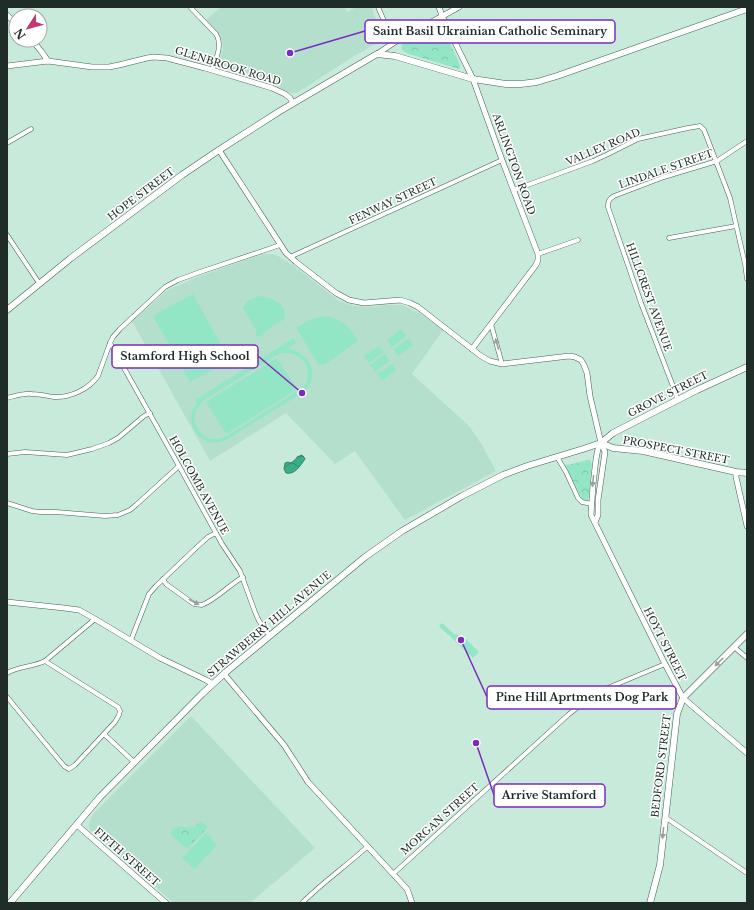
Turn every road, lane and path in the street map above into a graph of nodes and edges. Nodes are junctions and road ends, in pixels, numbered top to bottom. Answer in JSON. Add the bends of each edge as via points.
{"nodes":[{"id":1,"x":190,"y":7,"type":"edge"},
{"id":2,"x":378,"y":7,"type":"edge"},
{"id":3,"x":439,"y":7,"type":"edge"},
{"id":4,"x":460,"y":7,"type":"edge"},
{"id":5,"x":747,"y":9,"type":"edge"},
{"id":6,"x":442,"y":16,"type":"junction"},
{"id":7,"x":395,"y":42,"type":"junction"},
{"id":8,"x":39,"y":48,"type":"edge"},
{"id":9,"x":377,"y":54,"type":"junction"},
{"id":10,"x":48,"y":61,"type":"junction"},
{"id":11,"x":7,"y":66,"type":"edge"},
{"id":12,"x":212,"y":70,"type":"junction"},
{"id":13,"x":474,"y":79,"type":"junction"},
{"id":14,"x":293,"y":103,"type":"junction"},
{"id":15,"x":31,"y":129,"type":"dead end"},
{"id":16,"x":747,"y":141,"type":"edge"},
{"id":17,"x":7,"y":143,"type":"edge"},
{"id":18,"x":219,"y":150,"type":"junction"},
{"id":19,"x":502,"y":160,"type":"junction"},
{"id":20,"x":717,"y":161,"type":"junction"},
{"id":21,"x":514,"y":190,"type":"junction"},
{"id":22,"x":609,"y":199,"type":"joint"},
{"id":23,"x":736,"y":226,"type":"junction"},
{"id":24,"x":7,"y":235,"type":"edge"},
{"id":25,"x":669,"y":238,"type":"dead end"},
{"id":26,"x":578,"y":240,"type":"dead end"},
{"id":27,"x":280,"y":244,"type":"junction"},
{"id":28,"x":538,"y":254,"type":"junction"},
{"id":29,"x":290,"y":257,"type":"junction"},
{"id":30,"x":747,"y":279,"type":"edge"},
{"id":31,"x":39,"y":283,"type":"junction"},
{"id":32,"x":7,"y":310,"type":"edge"},
{"id":33,"x":491,"y":324,"type":"junction"},
{"id":34,"x":110,"y":343,"type":"junction"},
{"id":35,"x":472,"y":349,"type":"junction"},
{"id":36,"x":502,"y":364,"type":"junction"},
{"id":37,"x":747,"y":367,"type":"edge"},
{"id":38,"x":7,"y":398,"type":"edge"},
{"id":39,"x":677,"y":400,"type":"junction"},
{"id":40,"x":150,"y":413,"type":"junction"},
{"id":41,"x":601,"y":443,"type":"junction"},
{"id":42,"x":7,"y":454,"type":"edge"},
{"id":43,"x":557,"y":457,"type":"junction"},
{"id":44,"x":179,"y":466,"type":"junction"},
{"id":45,"x":736,"y":472,"type":"junction"},
{"id":46,"x":747,"y":473,"type":"edge"},
{"id":47,"x":7,"y":503,"type":"edge"},
{"id":48,"x":592,"y":504,"type":"junction"},
{"id":49,"x":595,"y":522,"type":"junction"},
{"id":50,"x":747,"y":526,"type":"edge"},
{"id":51,"x":216,"y":533,"type":"junction"},
{"id":52,"x":243,"y":578,"type":"junction"},
{"id":53,"x":163,"y":579,"type":"junction"},
{"id":54,"x":7,"y":602,"type":"edge"},
{"id":55,"x":95,"y":619,"type":"junction"},
{"id":56,"x":747,"y":634,"type":"edge"},
{"id":57,"x":270,"y":636,"type":"junction"},
{"id":58,"x":131,"y":640,"type":"junction"},
{"id":59,"x":734,"y":647,"type":"junction"},
{"id":60,"x":747,"y":658,"type":"edge"},
{"id":61,"x":45,"y":661,"type":"junction"},
{"id":62,"x":665,"y":664,"type":"junction"},
{"id":63,"x":7,"y":673,"type":"edge"},
{"id":64,"x":224,"y":674,"type":"junction"},
{"id":65,"x":213,"y":684,"type":"junction"},
{"id":66,"x":7,"y":697,"type":"edge"},
{"id":67,"x":683,"y":698,"type":"junction"},
{"id":68,"x":104,"y":734,"type":"junction"},
{"id":69,"x":747,"y":753,"type":"edge"},
{"id":70,"x":134,"y":762,"type":"junction"},
{"id":71,"x":665,"y":817,"type":"junction"},
{"id":72,"x":77,"y":825,"type":"junction"},
{"id":73,"x":367,"y":847,"type":"junction"},
{"id":74,"x":747,"y":873,"type":"edge"},
{"id":75,"x":393,"y":874,"type":"junction"},
{"id":76,"x":10,"y":903,"type":"edge"},
{"id":77,"x":166,"y":903,"type":"edge"},
{"id":78,"x":302,"y":903,"type":"edge"},
{"id":79,"x":412,"y":903,"type":"edge"},
{"id":80,"x":650,"y":903,"type":"edge"}],
"edges":[{"from":1,"to":12,"type":"street","via":[[218,38],[218,50]]},
{"from":2,"to":7,"type":"street"},
{"from":3,"to":6,"type":"street","name":"ARLINGTON ROAD"},
{"from":4,"to":6,"type":"street"},
{"from":5,"to":13,"type":"main road","via":[[538,82],[506,84]]},
{"from":6,"to":7,"type":"street"},
{"from":6,"to":13,"type":"street","name":"ARLINGTON ROAD"},
{"from":7,"to":9,"type":"street"},
{"from":8,"to":10,"type":"street"},
{"from":9,"to":13,"type":"main road","via":[[395,56]]},
{"from":9,"to":14,"type":"main road"},
{"from":10,"to":11,"type":"street","name":"GLENBROOK ROAD"},
{"from":10,"to":12,"type":"street","name":"GLENBROOK ROAD","via":[[102,67],[158,58]]},
{"from":12,"to":14,"type":"street","name":"GLENBROOK ROAD","via":[[277,90]]},
{"from":13,"to":19,"type":"street","name":"ARLINGTON ROAD"},
{"from":14,"to":18,"type":"main road","name":"HOPE STREET"},
{"from":15,"to":17,"type":"street"},
{"from":16,"to":20,"type":"street","name":"LINDALE STREET"},
{"from":18,"to":27,"type":"street"},
{"from":18,"to":31,"type":"main road","name":"HOPE STREET"},
{"from":19,"to":21,"type":"street","name":"ARLINGTON ROAD"},
{"from":19,"to":29,"type":"street","name":"FENWAY STREET"},
{"from":20,"to":21,"type":"street","name":"VALLEY ROAD","via":[[700,126],[638,139],[576,168]]},
{"from":20,"to":22,"type":"street","name":"LINDALE STREET","via":[[664,177]]},
{"from":20,"to":23,"type":"street"},
{"from":21,"to":28,"type":"street","name":"ARLINGTON ROAD"},
{"from":22,"to":39,"type":"street","name":"HILLCREST AVENUE","via":[[611,214]]},
{"from":23,"to":25,"type":"street"},
{"from":23,"to":30,"type":"street"},
{"from":24,"to":31,"type":"street"},
{"from":26,"to":28,"type":"street"},
{"from":27,"to":29,"type":"street"},
{"from":27,"to":34,"type":"street","via":[[170,284],[120,329]]},
{"from":28,"to":33,"type":"street","via":[[536,265]]},
{"from":29,"to":35,"type":"street","via":[[349,300],[364,303],[400,300],[418,307]]},
{"from":31,"to":32,"type":"main road","name":"HOPE STREET"},
{"from":33,"to":35,"type":"street"},
{"from":36,"to":33,"type":"street","one_way":true},
{"from":34,"to":38,"type":"street","via":[[98,376],[79,391],[61,397],[31,394]]},
{"from":34,"to":40,"type":"street","name":"HOLCOMB AVENUE"},
{"from":35,"to":36,"type":"street","via":[[490,361]]},
{"from":36,"to":41,"type":"street","via":[[569,356],[580,360],[587,373]]},
{"from":37,"to":39,"type":"main road","name":"GROVE STREET"},
{"from":39,"to":41,"type":"main road","name":"GROVE STREET","via":[[613,433]]},
{"from":40,"to":42,"type":"street","via":[[118,438],[92,449],[67,455],[25,452]]},
{"from":40,"to":44,"type":"street","name":"HOLCOMB AVENUE"},
{"from":41,"to":43,"type":"main road","name":"STRAWBERRY HILL AVENUE"},
{"from":41,"to":45,"type":"main road","name":"PROSPECT STREET","via":[[613,448],[643,451]]},
{"from":41,"to":48,"type":"street","name":"HOYT STREET","one_way":true,"via":[[596,458]]},
{"from":41,"to":49,"type":"street","via":[[604,452],[598,515]]},
{"from":43,"to":48,"type":"street","via":[[578,498],[582,502]]},
{"from":43,"to":57,"type":"main road","name":"STRAWBERRY HILL AVENUE","via":[[502,476],[402,531],[365,557]]},
{"from":44,"to":47,"type":"street","via":[[130,510],[118,515],[40,512]]},
{"from":44,"to":51,"type":"street","name":"HOLCOMB AVENUE"},
{"from":45,"to":46,"type":"main road","name":"PROSPECT STREET"},
{"from":45,"to":50,"type":"street"},
{"from":48,"to":49,"type":"street","name":"HOYT STREET","via":[[591,515]]},
{"from":49,"to":62,"type":"street","name":"HOYT STREET"},
{"from":51,"to":52,"type":"street","name":"HOLCOMB AVENUE"},
{"from":51,"to":53,"type":"street"},
{"from":53,"to":52,"type":"street","one_way":true,"via":[[166,584],[199,606],[206,604]]},
{"from":52,"to":57,"type":"street","name":"HOLCOMB AVENUE","via":[[255,612]]},
{"from":53,"to":58,"type":"street","via":[[149,594]]},
{"from":54,"to":55,"type":"street","via":[[79,610]]},
{"from":55,"to":58,"type":"street"},
{"from":55,"to":61,"type":"street"},
{"from":56,"to":59,"type":"main road","name":"BEDFORD STREET"},
{"from":57,"to":64,"type":"main road","name":"STRAWBERRY HILL AVENUE"},
{"from":58,"to":65,"type":"street","via":[[160,658]]},
{"from":59,"to":60,"type":"street"},
{"from":59,"to":67,"type":"main road","name":"BEDFORD STREET","one_way":true},
{"from":61,"to":63,"type":"street"},
{"from":61,"to":68,"type":"street","via":[[118,707],[119,715]]},
{"from":62,"to":67,"type":"street","name":"HOYT STREET"},
{"from":62,"to":75,"type":"street","name":"MORGAN STREET","via":[[589,698]]},
{"from":64,"to":65,"type":"main road","name":"STRAWBERRY HILL AVENUE"},
{"from":64,"to":73,"type":"street","via":[[284,745],[308,782]]},
{"from":65,"to":70,"type":"main road","name":"STRAWBERRY HILL AVENUE"},
{"from":66,"to":68,"type":"street","via":[[64,766],[69,768],[75,765]]},
{"from":67,"to":69,"type":"street","name":"HOYT STREET"},
{"from":67,"to":71,"type":"main road","name":"BEDFORD STREET","via":[[677,714]]},
{"from":68,"to":70,"type":"street"},
{"from":70,"to":72,"type":"main road","name":"STRAWBERRY HILL AVENUE"},
{"from":71,"to":74,"type":"street"},
{"from":71,"to":80,"type":"main road","name":"BEDFORD STREET","one_way":true,"via":[[660,865]]},
{"from":72,"to":76,"type":"main road","name":"STRAWBERRY HILL AVENUE"},
{"from":72,"to":77,"type":"street","name":"FIFTH STREET"},
{"from":73,"to":75,"type":"street"},
{"from":73,"to":78,"type":"street"},
{"from":75,"to":79,"type":"street","via":[[407,889]]}]}
